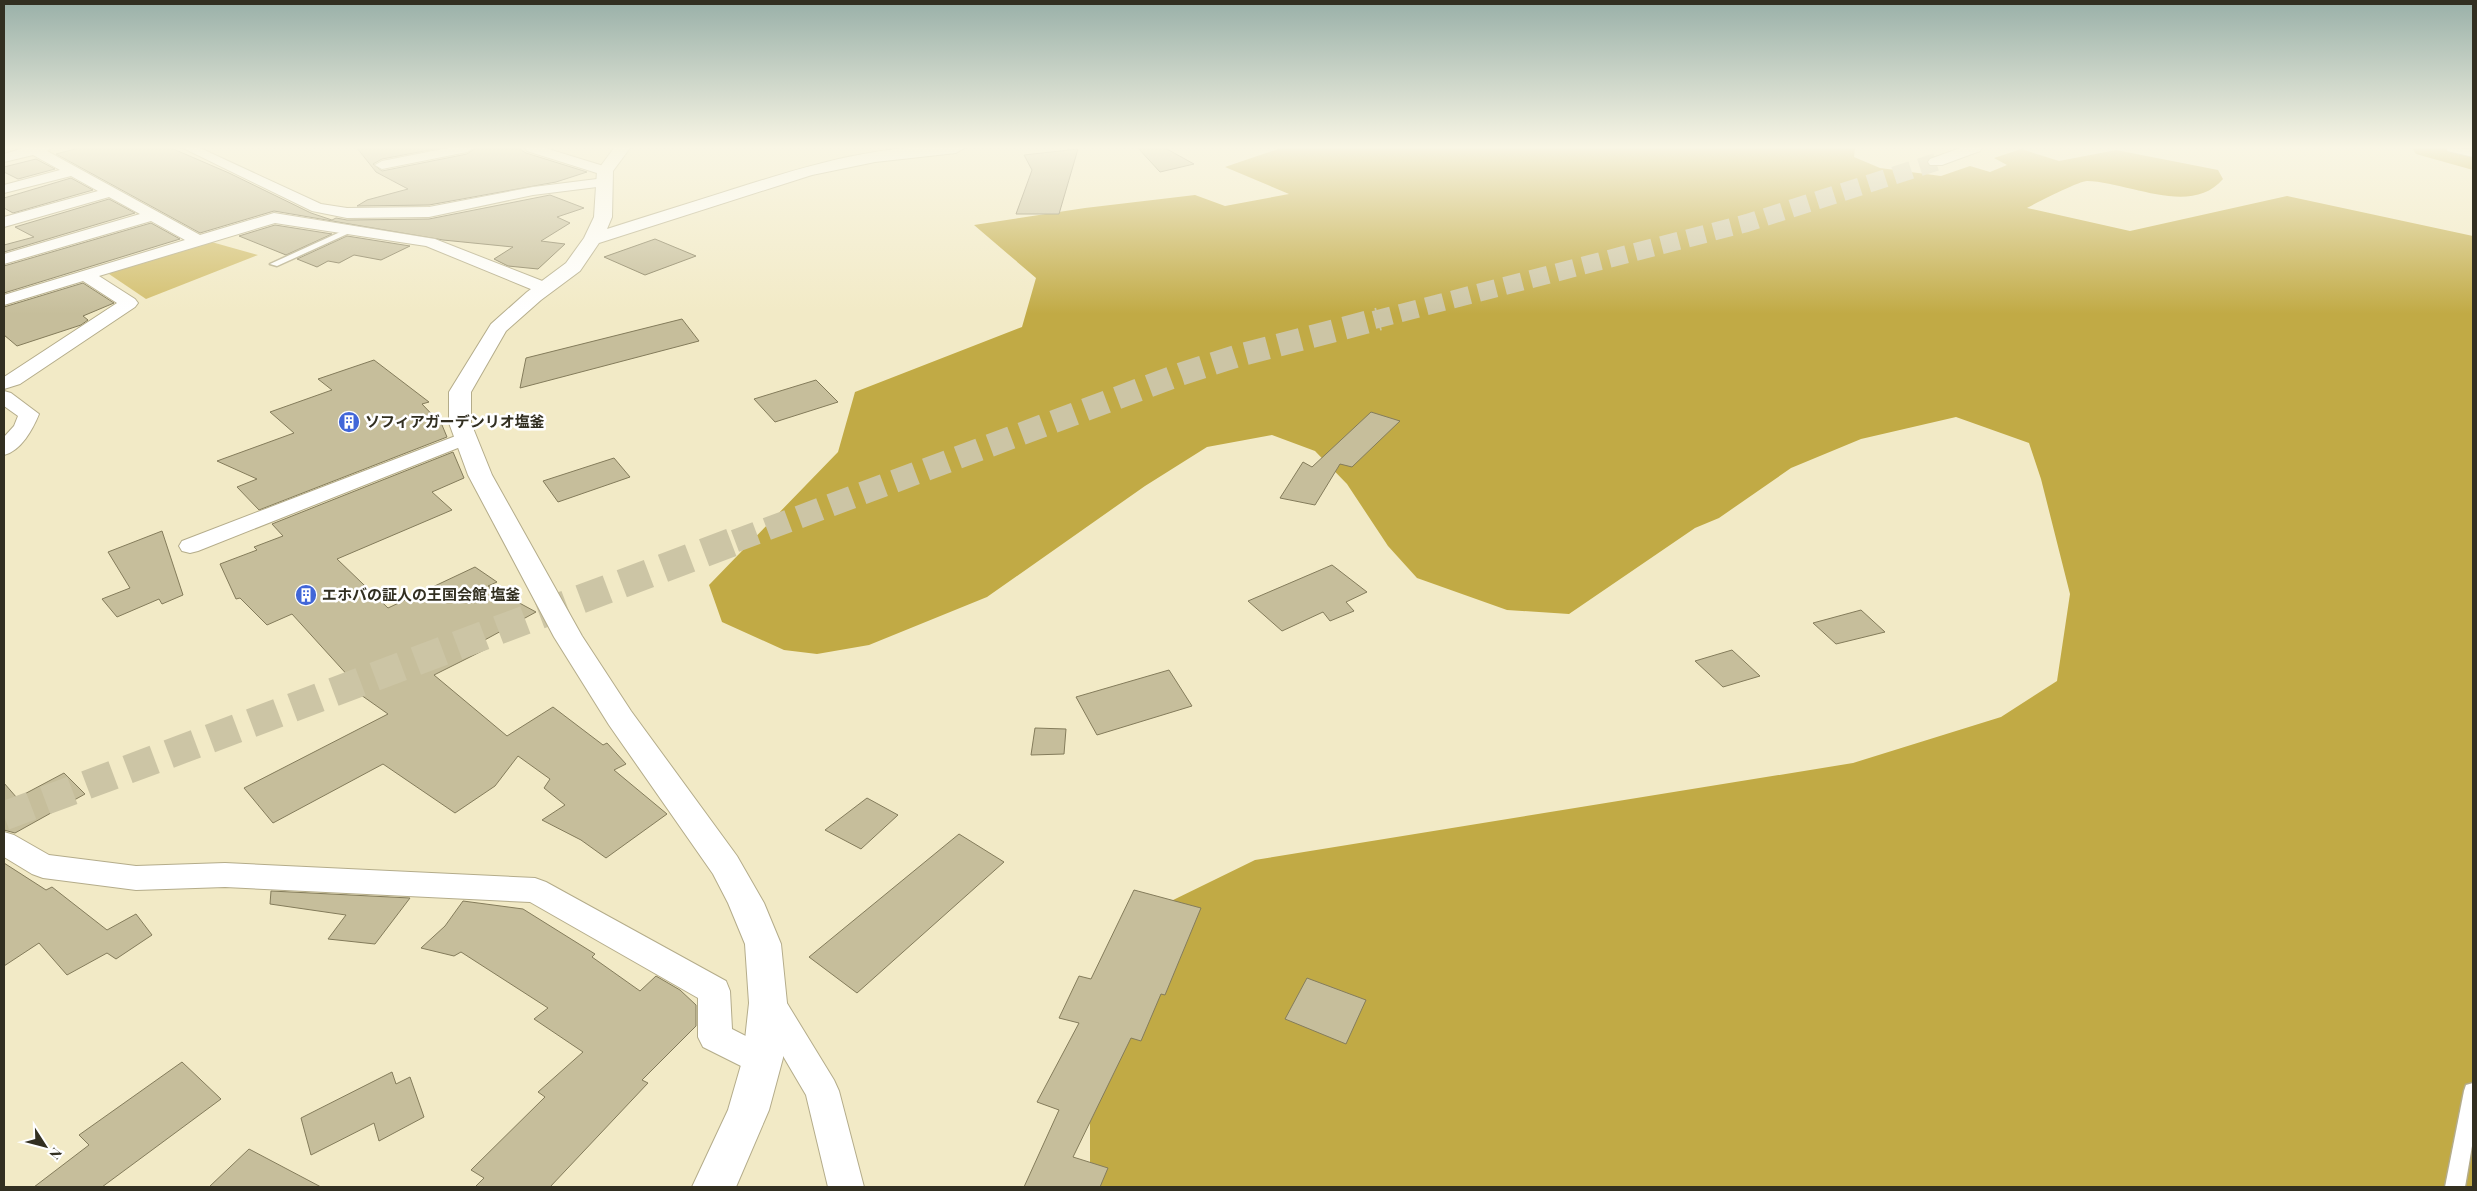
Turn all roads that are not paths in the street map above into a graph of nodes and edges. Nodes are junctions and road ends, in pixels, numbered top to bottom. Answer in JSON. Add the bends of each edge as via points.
{"nodes":[{"id":1,"x":70,"y":204,"type":"edge"},
{"id":2,"x":133,"y":204,"type":"edge"},
{"id":3,"x":309,"y":204,"type":"edge"},
{"id":4,"x":476,"y":204,"type":"edge"},
{"id":5,"x":604,"y":204,"type":"edge"},
{"id":6,"x":705,"y":204,"type":"edge"},
{"id":7,"x":154,"y":215,"type":"junction"},
{"id":8,"x":4,"y":222,"type":"edge"},
{"id":9,"x":352,"y":230,"type":"junction"},
{"id":10,"x":593,"y":239,"type":"junction"},
{"id":11,"x":199,"y":241,"type":"junction"},
{"id":12,"x":4,"y":259,"type":"edge"},
{"id":13,"x":274,"y":264,"type":"dead end"},
{"id":14,"x":85,"y":275,"type":"junction"},
{"id":15,"x":544,"y":288,"type":"junction"},
{"id":16,"x":4,"y":300,"type":"edge"},
{"id":17,"x":6,"y":383,"type":"edge"},
{"id":18,"x":466,"y":438,"type":"junction"},
{"id":19,"x":4,"y":449,"type":"edge"},
{"id":20,"x":190,"y":546,"type":"dead end"},
{"id":21,"x":4,"y":843,"type":"edge"},
{"id":22,"x":770,"y":1005,"type":"junction"},
{"id":23,"x":764,"y":1062,"type":"junction"},
{"id":24,"x":2473,"y":1091,"type":"edge"},
{"id":25,"x":714,"y":1187,"type":"edge"},
{"id":26,"x":846,"y":1187,"type":"edge"},
{"id":27,"x":2455,"y":1187,"type":"edge"}],
"edges":[{"from":1,"to":8,"type":"street"},
{"from":2,"to":7,"type":"street"},
{"from":3,"to":4,"type":"street","via":[[347,213],[387,214],[429,212]]},
{"from":5,"to":10,"type":"street","via":[[603,217]]},
{"from":6,"to":10,"type":"street"},
{"from":7,"to":11,"type":"street"},
{"from":7,"to":12,"type":"street"},
{"from":9,"to":11,"type":"street","via":[[274,218]]},
{"from":9,"to":13,"type":"lane"},
{"from":9,"to":15,"type":"street","via":[[429,242]]},
{"from":10,"to":15,"type":"street","via":[[573,266]]},
{"from":11,"to":14,"type":"street"},
{"from":14,"to":16,"type":"street"},
{"from":14,"to":17,"type":"street","via":[[129,303]]},
{"from":15,"to":18,"type":"street","via":[[498,328],[460,392],[460,423]]},
{"from":17,"to":19,"type":"street","via":[[29,414],[23,428]]},
{"from":18,"to":20,"type":"street"},
{"from":18,"to":22,"type":"street","via":[[480,475],[568,637],[620,718],[740,889],[763,944]]},
{"from":21,"to":23,"type":"street","via":[[43,866],[136,878],[225,875],[535,890],[714,991],[715,1037]]},
{"from":22,"to":23,"type":"street"},
{"from":22,"to":26,"type":"street","via":[[822,1090]]},
{"from":23,"to":25,"type":"street","via":[[748,1115]]},
{"from":24,"to":27,"type":"lane"}]}
